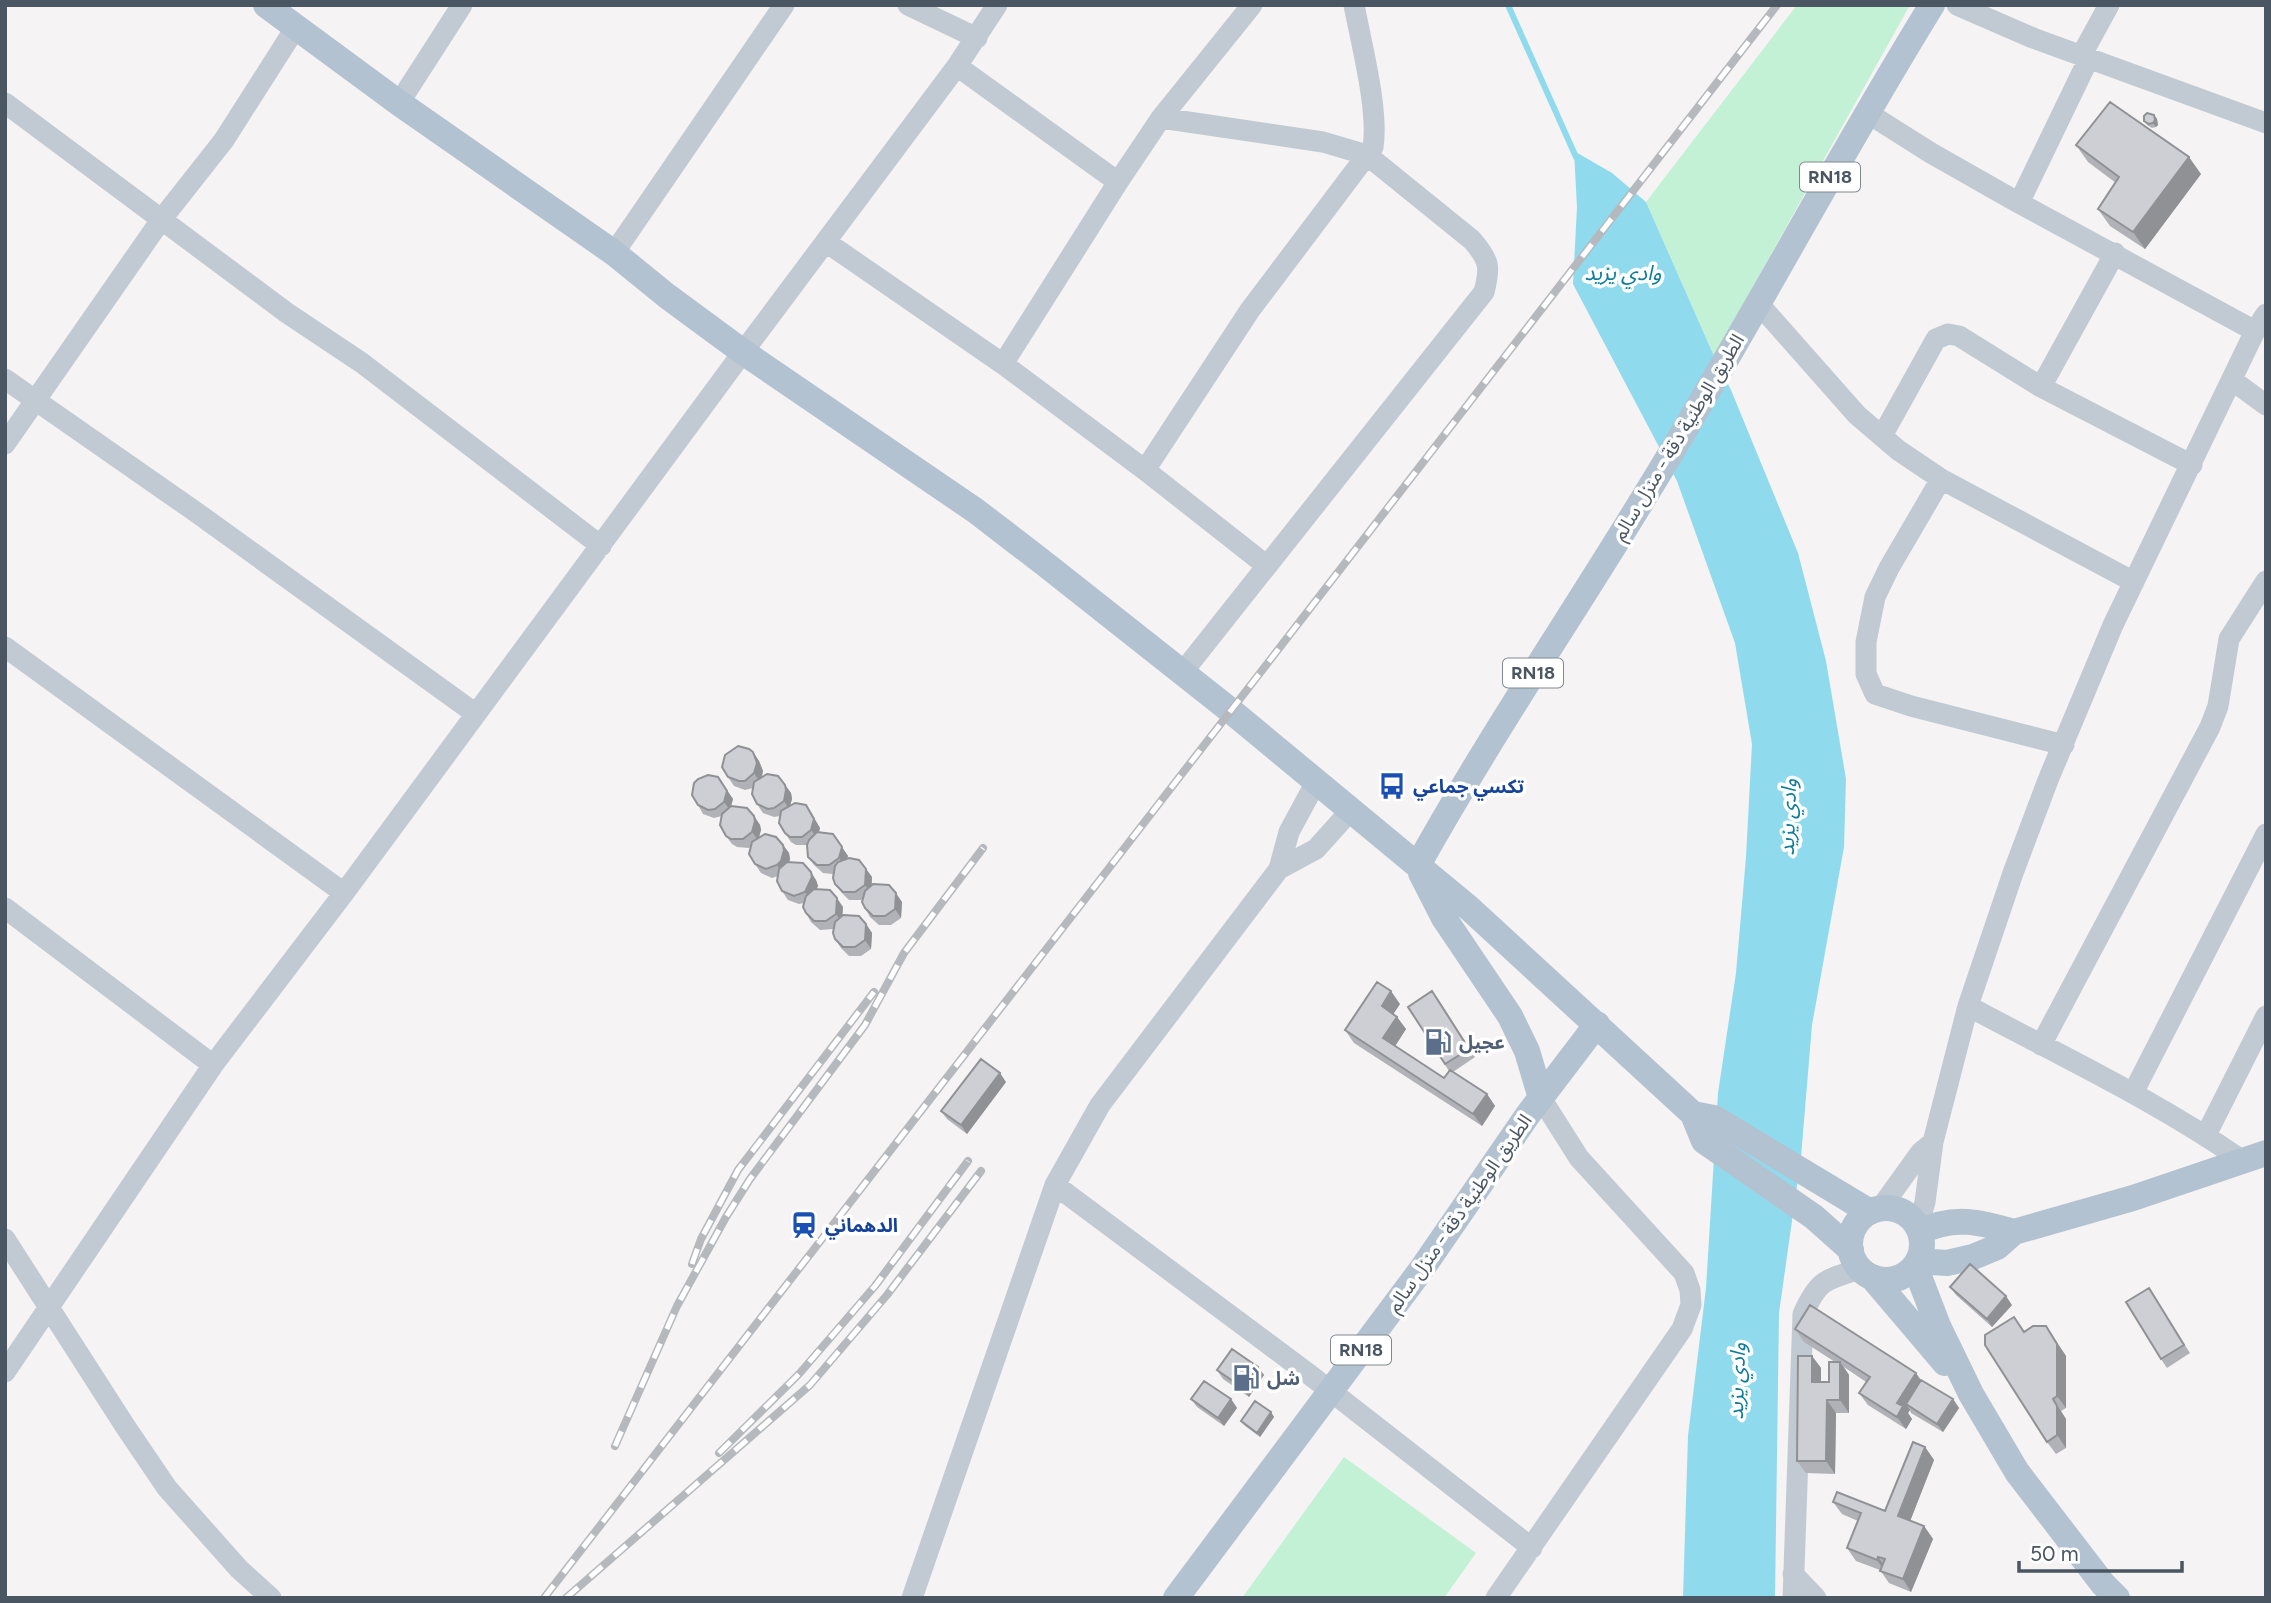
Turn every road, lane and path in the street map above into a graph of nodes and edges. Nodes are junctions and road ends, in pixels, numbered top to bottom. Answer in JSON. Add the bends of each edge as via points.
{"nodes":[{"id":1,"x":266,"y":5,"type":"edge"},
{"id":2,"x":462,"y":5,"type":"edge"},
{"id":3,"x":784,"y":5,"type":"edge"},
{"id":4,"x":908,"y":5,"type":"edge"},
{"id":5,"x":997,"y":5,"type":"edge"},
{"id":6,"x":1252,"y":5,"type":"edge"},
{"id":7,"x":1354,"y":5,"type":"edge"},
{"id":8,"x":1932,"y":5,"type":"edge"},
{"id":9,"x":1957,"y":5,"type":"edge"},
{"id":10,"x":2109,"y":5,"type":"edge"},
{"id":11,"x":296,"y":27,"type":"junction"},
{"id":12,"x":977,"y":38,"type":"junction"},
{"id":13,"x":2085,"y":57,"type":"junction"},
{"id":14,"x":957,"y":66,"type":"junction"},
{"id":15,"x":5,"y":103,"type":"edge"},
{"id":16,"x":399,"y":103,"type":"junction"},
{"id":17,"x":1866,"y":112,"type":"junction"},
{"id":18,"x":1161,"y":118,"type":"junction"},
{"id":19,"x":2266,"y":123,"type":"edge"},
{"id":20,"x":1367,"y":155,"type":"junction"},
{"id":21,"x":1118,"y":182,"type":"junction"},
{"id":22,"x":2019,"y":202,"type":"junction"},
{"id":23,"x":161,"y":220,"type":"junction"},
{"id":24,"x":826,"y":242,"type":"junction"},
{"id":25,"x":614,"y":253,"type":"junction"},
{"id":26,"x":2115,"y":253,"type":"junction"},
{"id":27,"x":1758,"y":303,"type":"junction"},
{"id":28,"x":2261,"y":323,"type":"edge"},
{"id":29,"x":743,"y":352,"type":"junction"},
{"id":30,"x":1003,"y":364,"type":"junction"},
{"id":31,"x":5,"y":379,"type":"edge"},
{"id":32,"x":2232,"y":380,"type":"junction"},
{"id":33,"x":2041,"y":387,"type":"junction"},
{"id":34,"x":36,"y":401,"type":"junction"},
{"id":35,"x":2266,"y":405,"type":"edge"},
{"id":36,"x":1882,"y":436,"type":"junction"},
{"id":37,"x":5,"y":444,"type":"edge"},
{"id":38,"x":2192,"y":465,"type":"junction"},
{"id":39,"x":1145,"y":470,"type":"junction"},
{"id":40,"x":1941,"y":479,"type":"junction"},
{"id":41,"x":601,"y":546,"type":"junction"},
{"id":42,"x":1267,"y":566,"type":"junction"},
{"id":43,"x":2266,"y":581,"type":"edge"},
{"id":44,"x":2134,"y":582,"type":"junction"},
{"id":45,"x":5,"y":647,"type":"edge"},
{"id":46,"x":1182,"y":673,"type":"junction"},
{"id":47,"x":476,"y":714,"type":"junction"},
{"id":48,"x":2063,"y":745,"type":"junction"},
{"id":49,"x":1316,"y":782,"type":"junction"},
{"id":50,"x":1351,"y":810,"type":"junction"},
{"id":51,"x":2266,"y":834,"type":"edge"},
{"id":52,"x":1418,"y":865,"type":"junction"},
{"id":53,"x":1279,"y":869,"type":"junction"},
{"id":54,"x":344,"y":893,"type":"junction"},
{"id":55,"x":5,"y":908,"type":"edge"},
{"id":56,"x":1968,"y":1006,"type":"junction"},
{"id":57,"x":2266,"y":1016,"type":"edge"},
{"id":58,"x":1597,"y":1024,"type":"junction"},
{"id":59,"x":2041,"y":1045,"type":"junction"},
{"id":60,"x":213,"y":1065,"type":"junction"},
{"id":61,"x":2133,"y":1094,"type":"junction"},
{"id":62,"x":1541,"y":1098,"type":"junction"},
{"id":63,"x":1704,"y":1124,"type":"junction"},
{"id":64,"x":2206,"y":1135,"type":"junction"},
{"id":65,"x":1933,"y":1142,"type":"junction"},
{"id":66,"x":2255,"y":1157,"type":"edge"},
{"id":67,"x":1055,"y":1185,"type":"junction"},
{"id":68,"x":1875,"y":1210,"type":"junction"},
{"id":69,"x":1919,"y":1229,"type":"junction"},
{"id":70,"x":2014,"y":1233,"type":"junction"},
{"id":71,"x":5,"y":1240,"type":"edge"},
{"id":72,"x":1916,"y":1264,"type":"junction"},
{"id":73,"x":1861,"y":1265,"type":"junction"},
{"id":74,"x":49,"y":1307,"type":"junction"},
{"id":75,"x":5,"y":1372,"type":"edge"},
{"id":76,"x":1329,"y":1392,"type":"junction"},
{"id":77,"x":1971,"y":1394,"type":"junction"},
{"id":78,"x":1532,"y":1548,"type":"junction"},
{"id":79,"x":1793,"y":1574,"type":"junction"},
{"id":80,"x":271,"y":1598,"type":"edge"},
{"id":81,"x":912,"y":1598,"type":"edge"},
{"id":82,"x":1176,"y":1598,"type":"edge"},
{"id":83,"x":1496,"y":1598,"type":"edge"},
{"id":84,"x":1793,"y":1598,"type":"edge"},
{"id":85,"x":1816,"y":1598,"type":"edge"},
{"id":86,"x":2117,"y":1598,"type":"edge"}],
"edges":[{"from":1,"to":11,"type":"main road"},
{"from":2,"to":16,"type":"street"},
{"from":3,"to":25,"type":"street"},
{"from":4,"to":12,"type":"street"},
{"from":5,"to":12,"type":"street"},
{"from":6,"to":18,"type":"street"},
{"from":7,"to":20,"type":"street","via":[[1375,136]]},
{"from":8,"to":17,"type":"main road","name":"الطريق الوطنية دقة - منزل سالم","number":"RN18"},
{"from":9,"to":13,"type":"street"},
{"from":10,"to":13,"type":"street"},
{"from":11,"to":16,"type":"main road"},
{"from":11,"to":23,"type":"street","via":[[224,140]]},
{"from":12,"to":14,"type":"street"},
{"from":13,"to":19,"type":"street"},
{"from":13,"to":22,"type":"street"},
{"from":14,"to":21,"type":"street"},
{"from":14,"to":24,"type":"street"},
{"from":15,"to":23,"type":"street"},
{"from":16,"to":25,"type":"main road"},
{"from":17,"to":22,"type":"street"},
{"from":17,"to":27,"type":"main road","name":"الطريق الوطنية دقة - منزل سالم","number":"RN18"},
{"from":18,"to":20,"type":"street","via":[[1323,142]]},
{"from":18,"to":21,"type":"street"},
{"from":20,"to":39,"type":"street","via":[[1250,310]]},
{"from":20,"to":42,"type":"street","via":[[1472,240],[1485,256],[1489,273],[1484,292]]},
{"from":21,"to":30,"type":"street"},
{"from":22,"to":26,"type":"street"},
{"from":23,"to":34,"type":"street"},
{"from":23,"to":41,"type":"street","via":[[362,363]]},
{"from":24,"to":29,"type":"street"},
{"from":24,"to":30,"type":"street"},
{"from":25,"to":29,"type":"main road"},
{"from":26,"to":28,"type":"street"},
{"from":26,"to":33,"type":"street"},
{"from":27,"to":36,"type":"street","via":[[1849,406]]},
{"from":27,"to":52,"type":"main road","name":"الطريق الوطنية دقة - منزل سالم","number":"RN18"},
{"from":28,"to":32,"type":"street"},
{"from":29,"to":41,"type":"street"},
{"from":29,"to":46,"type":"main road","via":[[976,511]]},
{"from":30,"to":39,"type":"street"},
{"from":31,"to":34,"type":"street"},
{"from":32,"to":35,"type":"street"},
{"from":32,"to":38,"type":"street"},
{"from":33,"to":36,"type":"street","via":[[1948,334],[1936,339]]},
{"from":33,"to":38,"type":"street"},
{"from":34,"to":37,"type":"street"},
{"from":34,"to":47,"type":"street"},
{"from":36,"to":40,"type":"street"},
{"from":38,"to":44,"type":"street"},
{"from":39,"to":42,"type":"street"},
{"from":40,"to":44,"type":"street"},
{"from":40,"to":48,"type":"street","via":[[1875,597],[1866,642],[1866,674],[1875,694]]},
{"from":41,"to":47,"type":"street"},
{"from":42,"to":46,"type":"street"},
{"from":43,"to":59,"type":"street","via":[[2229,639],[2210,727]]},
{"from":44,"to":48,"type":"street"},
{"from":45,"to":54,"type":"street"},
{"from":46,"to":49,"type":"main road"},
{"from":47,"to":54,"type":"street"},
{"from":48,"to":56,"type":"street"},
{"from":49,"to":50,"type":"main road"},
{"from":49,"to":53,"type":"street","via":[[1289,832]]},
{"from":50,"to":52,"type":"main road"},
{"from":50,"to":53,"type":"street","via":[[1316,849]]},
{"from":51,"to":61,"type":"street"},
{"from":52,"to":58,"type":"main road"},
{"from":52,"to":62,"type":"main road","name":"الطريق الوطنية دقة - منزل سالم","via":[[1444,918],[1510,1016],[1527,1051]]},
{"from":53,"to":67,"type":"street","via":[[1100,1105]]},
{"from":54,"to":60,"type":"street"},
{"from":55,"to":60,"type":"street"},
{"from":56,"to":59,"type":"street"},
{"from":56,"to":65,"type":"street"},
{"from":57,"to":64,"type":"street"},
{"from":58,"to":62,"type":"main road","name":"الطريق الوطنية دقة - منزل سالم","number":"RN18"},
{"from":58,"to":63,"type":"main road"},
{"from":59,"to":61,"type":"street"},
{"from":60,"to":74,"type":"street"},
{"from":61,"to":64,"type":"street"},
{"from":62,"to":76,"type":"main road","name":"الطريق الوطنية دقة - منزل سالم","number":"RN18"},
{"from":62,"to":78,"type":"street","via":[[1579,1158],[1684,1273],[1691,1305],[1657,1369]]},
{"from":63,"to":68,"type":"main road"},
{"from":63,"to":73,"type":"main road"},
{"from":64,"to":66,"type":"street"},
{"from":65,"to":68,"type":"street"},
{"from":65,"to":69,"type":"street"},
{"from":66,"to":70,"type":"main road"},
{"from":67,"to":76,"type":"street"},
{"from":67,"to":81,"type":"street"},
{"from":68,"to":69,"type":"main road","via":[[1898,1210]]},
{"from":68,"to":73,"type":"main road","via":[[1861,1218],[1851,1239]]},
{"from":69,"to":70,"type":"main road","via":[[1964,1220]]},
{"from":69,"to":72,"type":"main road","via":[[1922,1251]]},
{"from":70,"to":72,"type":"main road","via":[[1997,1247],[1958,1261]]},
{"from":71,"to":74,"type":"street"},
{"from":72,"to":73,"type":"main road","via":[[1906,1274],[1883,1280]]},
{"from":72,"to":77,"type":"main road","via":[[1938,1326]]},
{"from":73,"to":77,"type":"main road"},
{"from":73,"to":79,"type":"street","via":[[1826,1280],[1802,1314]]},
{"from":74,"to":75,"type":"street"},
{"from":74,"to":80,"type":"street","via":[[167,1488]]},
{"from":76,"to":78,"type":"street"},
{"from":76,"to":82,"type":"main road","name":"الطريق الوطنية دقة - منزل سالم","number":"RN18"},
{"from":77,"to":86,"type":"main road","via":[[2017,1472]]},
{"from":78,"to":83,"type":"street"},
{"from":79,"to":84,"type":"street"},
{"from":79,"to":85,"type":"street"}]}
